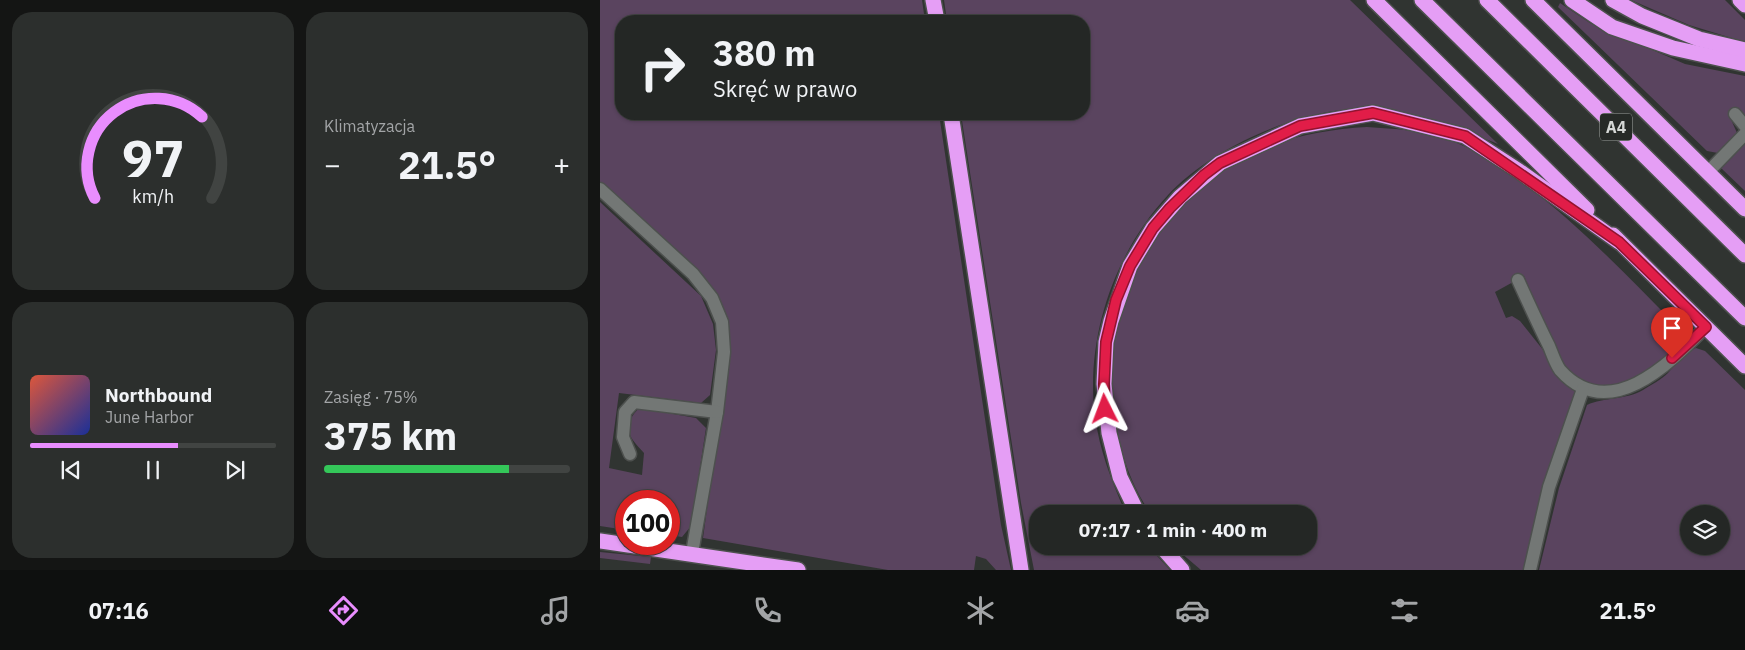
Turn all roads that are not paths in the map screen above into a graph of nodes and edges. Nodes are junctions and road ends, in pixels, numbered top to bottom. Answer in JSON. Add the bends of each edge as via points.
{"nodes":[{"id":1,"x":933,"y":0,"type":"edge"},
{"id":2,"x":1374,"y":0,"type":"edge"},
{"id":3,"x":1422,"y":0,"type":"edge"},
{"id":4,"x":1487,"y":0,"type":"edge"},
{"id":5,"x":1533,"y":0,"type":"edge"},
{"id":6,"x":1572,"y":0,"type":"edge"},
{"id":7,"x":1613,"y":0,"type":"edge"},
{"id":8,"x":1740,"y":0,"type":"edge"},
{"id":9,"x":1745,"y":5,"type":"edge"},
{"id":10,"x":935,"y":15,"type":"edge"},
{"id":11,"x":1745,"y":50,"type":"edge"},
{"id":12,"x":1745,"y":64,"type":"edge"},
{"id":13,"x":1735,"y":114,"type":"dead end"},
{"id":14,"x":951,"y":120,"type":"edge"},
{"id":15,"x":1745,"y":126,"type":"edge"},
{"id":16,"x":1745,"y":134,"type":"edge"},
{"id":17,"x":1708,"y":172,"type":"junction"},
{"id":18,"x":600,"y":189,"type":"edge"},
{"id":19,"x":1745,"y":209,"type":"edge"},
{"id":20,"x":1619,"y":242,"type":"junction"},
{"id":21,"x":1745,"y":255,"type":"edge"},
{"id":22,"x":1518,"y":280,"type":"dead end"},
{"id":23,"x":1745,"y":318,"type":"edge"},
{"id":24,"x":1706,"y":327,"type":"junction"},
{"id":25,"x":1745,"y":366,"type":"edge"},
{"id":26,"x":1583,"y":389,"type":"junction"},
{"id":27,"x":717,"y":412,"type":"junction"},
{"id":28,"x":630,"y":454,"type":"dead end"},
{"id":29,"x":1134,"y":505,"type":"edge"},
{"id":30,"x":600,"y":541,"type":"edge"},
{"id":31,"x":692,"y":553,"type":"junction"},
{"id":32,"x":1169,"y":555,"type":"edge"},
{"id":33,"x":798,"y":570,"type":"edge"},
{"id":34,"x":1021,"y":570,"type":"edge"},
{"id":35,"x":1182,"y":570,"type":"edge"},
{"id":36,"x":1530,"y":570,"type":"edge"}],
"edges":[{"from":1,"to":10,"type":"highway"},
{"from":2,"to":20,"type":"highway"},
{"from":3,"to":23,"type":"highway","number":"A4"},
{"from":4,"to":21,"type":"highway","number":"A4"},
{"from":5,"to":17,"type":"highway"},
{"from":6,"to":12,"type":"highway","via":[[1612,27],[1673,48]]},
{"from":7,"to":11,"type":"highway","via":[[1699,40]]},
{"from":8,"to":9,"type":"highway"},
{"from":13,"to":15,"type":"lane"},
{"from":14,"to":34,"type":"highway"},
{"from":16,"to":17,"type":"lane"},
{"from":17,"to":19,"type":"highway"},
{"from":18,"to":27,"type":"lane","via":[[693,274],[712,298],[722,322],[724,352]]},
{"from":20,"to":24,"type":"highway"},
{"from":20,"to":29,"type":"highway","via":[[1465,136],[1373,113],[1300,126],[1220,163],[1180,197],[1153,228],[1130,266],[1110,321],[1104,384],[1108,434],[1120,477]]},
{"from":22,"to":26,"type":"lane","via":[[1559,369]]},
{"from":24,"to":25,"type":"highway"},
{"from":24,"to":26,"type":"lane","via":[[1642,382],[1621,390]]},
{"from":26,"to":36,"type":"lane","via":[[1549,487]]},
{"from":27,"to":28,"type":"lane","via":[[634,402],[625,412],[623,437]]},
{"from":27,"to":31,"type":"lane"},
{"from":30,"to":31,"type":"highway"},
{"from":31,"to":33,"type":"highway"},
{"from":32,"to":35,"type":"highway"}]}
